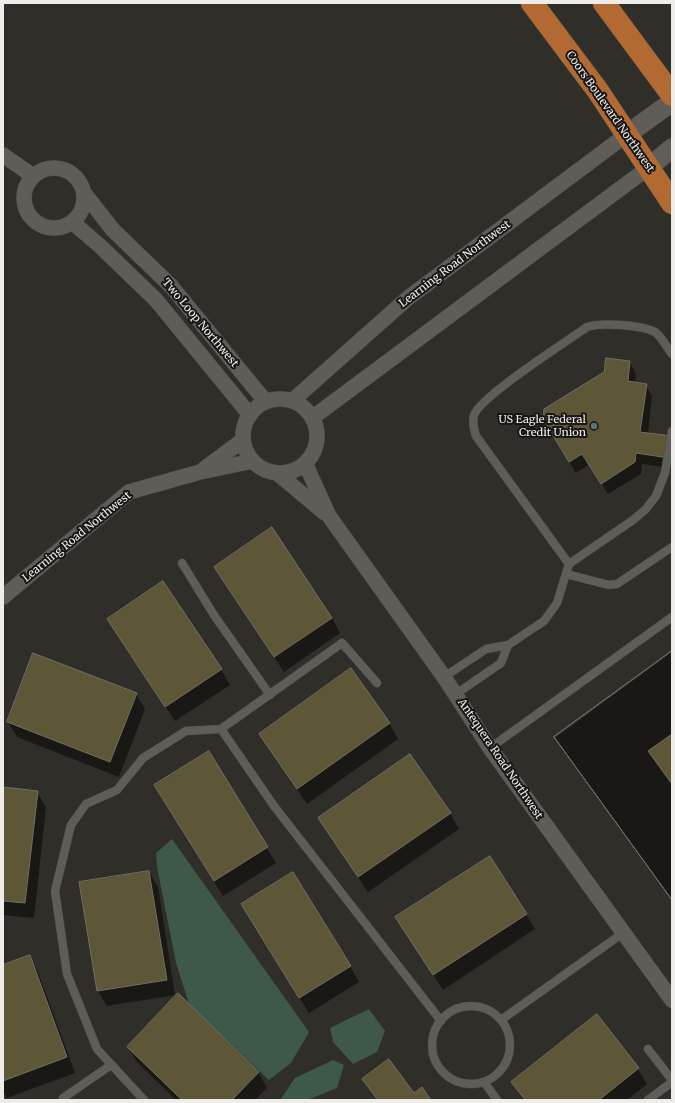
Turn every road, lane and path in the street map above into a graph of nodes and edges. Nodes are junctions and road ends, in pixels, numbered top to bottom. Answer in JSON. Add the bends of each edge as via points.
{"nodes":[{"id":1,"x":532,"y":3,"type":"edge"},
{"id":2,"x":604,"y":3,"type":"edge"},
{"id":3,"x":672,"y":95,"type":"edge"},
{"id":4,"x":672,"y":102,"type":"edge"},
{"id":5,"x":626,"y":134,"type":"junction"},
{"id":6,"x":672,"y":148,"type":"edge"},
{"id":7,"x":3,"y":155,"type":"edge"},
{"id":8,"x":648,"y":168,"type":"junction"},
{"id":9,"x":33,"y":176,"type":"junction"},
{"id":10,"x":84,"y":193,"type":"junction"},
{"id":11,"x":672,"y":203,"type":"edge"},
{"id":12,"x":72,"y":222,"type":"junction"},
{"id":13,"x":672,"y":354,"type":"edge"},
{"id":14,"x":292,"y":401,"type":"junction"},
{"id":15,"x":266,"y":402,"type":"junction"},
{"id":16,"x":250,"y":415,"type":"junction"},
{"id":17,"x":312,"y":418,"type":"junction"},
{"id":18,"x":672,"y":431,"type":"edge"},
{"id":19,"x":243,"y":440,"type":"junction"},
{"id":20,"x":253,"y":461,"type":"junction"},
{"id":21,"x":305,"y":463,"type":"junction"},
{"id":22,"x":200,"y":472,"type":"junction"},
{"id":23,"x":277,"y":473,"type":"junction"},
{"id":24,"x":329,"y":516,"type":"junction"},
{"id":25,"x":672,"y":547,"type":"edge"},
{"id":26,"x":182,"y":563,"type":"dead end"},
{"id":27,"x":569,"y":564,"type":"junction"},
{"id":28,"x":566,"y":574,"type":"junction"},
{"id":29,"x":3,"y":597,"type":"edge"},
{"id":30,"x":672,"y":617,"type":"edge"},
{"id":31,"x":508,"y":645,"type":"junction"},
{"id":32,"x":444,"y":677,"type":"junction"},
{"id":33,"x":377,"y":683,"type":"dead end"},
{"id":34,"x":270,"y":694,"type":"junction"},
{"id":35,"x":456,"y":694,"type":"junction"},
{"id":36,"x":222,"y":729,"type":"junction"},
{"id":37,"x":490,"y":748,"type":"junction"},
{"id":38,"x":623,"y":933,"type":"junction"},
{"id":39,"x":672,"y":1000,"type":"edge"},
{"id":40,"x":501,"y":1020,"type":"junction"},
{"id":41,"x":441,"y":1021,"type":"junction"},
{"id":42,"x":648,"y":1049,"type":"dead end"},
{"id":43,"x":111,"y":1065,"type":"junction"},
{"id":44,"x":672,"y":1081,"type":"edge"},
{"id":45,"x":484,"y":1082,"type":"junction"},
{"id":46,"x":63,"y":1098,"type":"dead end"},
{"id":47,"x":144,"y":1100,"type":"edge"},
{"id":48,"x":497,"y":1100,"type":"edge"},
{"id":49,"x":648,"y":1100,"type":"edge"}],
"edges":[{"from":1,"to":5,"type":"main road","name":"Coors Boulevard Northwest","via":[[598,91]]},
{"from":2,"to":3,"type":"main road"},
{"from":4,"to":5,"type":"street"},
{"from":5,"to":8,"type":"main road","name":"Coors Boulevard Northwest"},
{"from":5,"to":14,"type":"street","name":"Learning Road Northwest","via":[[408,298]]},
{"from":6,"to":8,"type":"street"},
{"from":7,"to":9,"type":"street"},
{"from":8,"to":11,"type":"main road","name":"Coors Boulevard Northwest"},
{"from":8,"to":17,"type":"street"},
{"from":9,"to":10,"type":"street","via":[[47,168],[64,169],[77,178]]},
{"from":9,"to":12,"type":"street","via":[[24,196],[31,217],[40,225],[50,228],[62,227]]},
{"from":10,"to":12,"type":"street","via":[[82,210]]},
{"from":10,"to":15,"type":"street","name":"Two Loop Northwest","via":[[112,230],[171,286]]},
{"from":12,"to":16,"type":"street","name":"Two Loop Northwest","via":[[156,300]]},
{"from":13,"to":27,"type":"lane","via":[[657,333],[648,329],[592,325],[491,396],[474,415],[473,427],[476,436]]},
{"from":14,"to":15,"type":"street","via":[[279,399]]},
{"from":14,"to":17,"type":"street","via":[[303,407]]},
{"from":15,"to":16,"type":"street"},
{"from":16,"to":19,"type":"street"},
{"from":17,"to":21,"type":"street","via":[[317,433],[316,442],[312,454]]},
{"from":18,"to":27,"type":"lane","via":[[665,473],[656,496],[633,520]]},
{"from":19,"to":20,"type":"street","via":[[246,451]]},
{"from":19,"to":22,"type":"street","name":"Learning Road Northwest"},
{"from":20,"to":22,"type":"street","name":"Learning Road Northwest"},
{"from":20,"to":23,"type":"street","via":[[268,471]]},
{"from":21,"to":23,"type":"street","via":[[292,471]]},
{"from":21,"to":24,"type":"street","name":"Antequera Road Northwest"},
{"from":22,"to":29,"type":"street","name":"Learning Road Northwest","via":[[129,492]]},
{"from":23,"to":24,"type":"street","name":"Antequera Road Northwest"},
{"from":24,"to":32,"type":"street","name":"Antequera Road Northwest"},
{"from":25,"to":28,"type":"lane","via":[[617,584],[609,585]]},
{"from":26,"to":34,"type":"lane"},
{"from":27,"to":28,"type":"lane"},
{"from":28,"to":31,"type":"lane","via":[[557,603],[544,621]]},
{"from":30,"to":37,"type":"lane"},
{"from":31,"to":32,"type":"lane","via":[[486,649]]},
{"from":31,"to":35,"type":"lane","via":[[501,663]]},
{"from":32,"to":35,"type":"street","name":"Antequera Road Northwest"},
{"from":33,"to":34,"type":"lane","via":[[342,643]]},
{"from":34,"to":36,"type":"lane"},
{"from":35,"to":37,"type":"street","name":"Antequera Road Northwest"},
{"from":36,"to":41,"type":"lane","via":[[274,806]]},
{"from":36,"to":43,"type":"lane","via":[[186,731],[149,754],[118,790],[86,804],[71,825],[55,891],[67,974],[97,1049]]},
{"from":37,"to":38,"type":"street","name":"Antequera Road Northwest"},
{"from":38,"to":39,"type":"street","name":"Antequera Road Northwest"},
{"from":38,"to":40,"type":"lane"},
{"from":40,"to":41,"type":"lane","via":[[482,1007],[471,1006],[459,1008]]},
{"from":40,"to":45,"type":"lane","via":[[508,1030],[509,1055],[504,1067]]},
{"from":41,"to":45,"type":"lane","via":[[432,1044],[434,1056],[440,1067],[448,1076],[460,1082]]},
{"from":42,"to":44,"type":"lane"},
{"from":43,"to":46,"type":"lane"},
{"from":43,"to":47,"type":"lane"},
{"from":44,"to":49,"type":"lane"},
{"from":45,"to":48,"type":"lane"}]}
